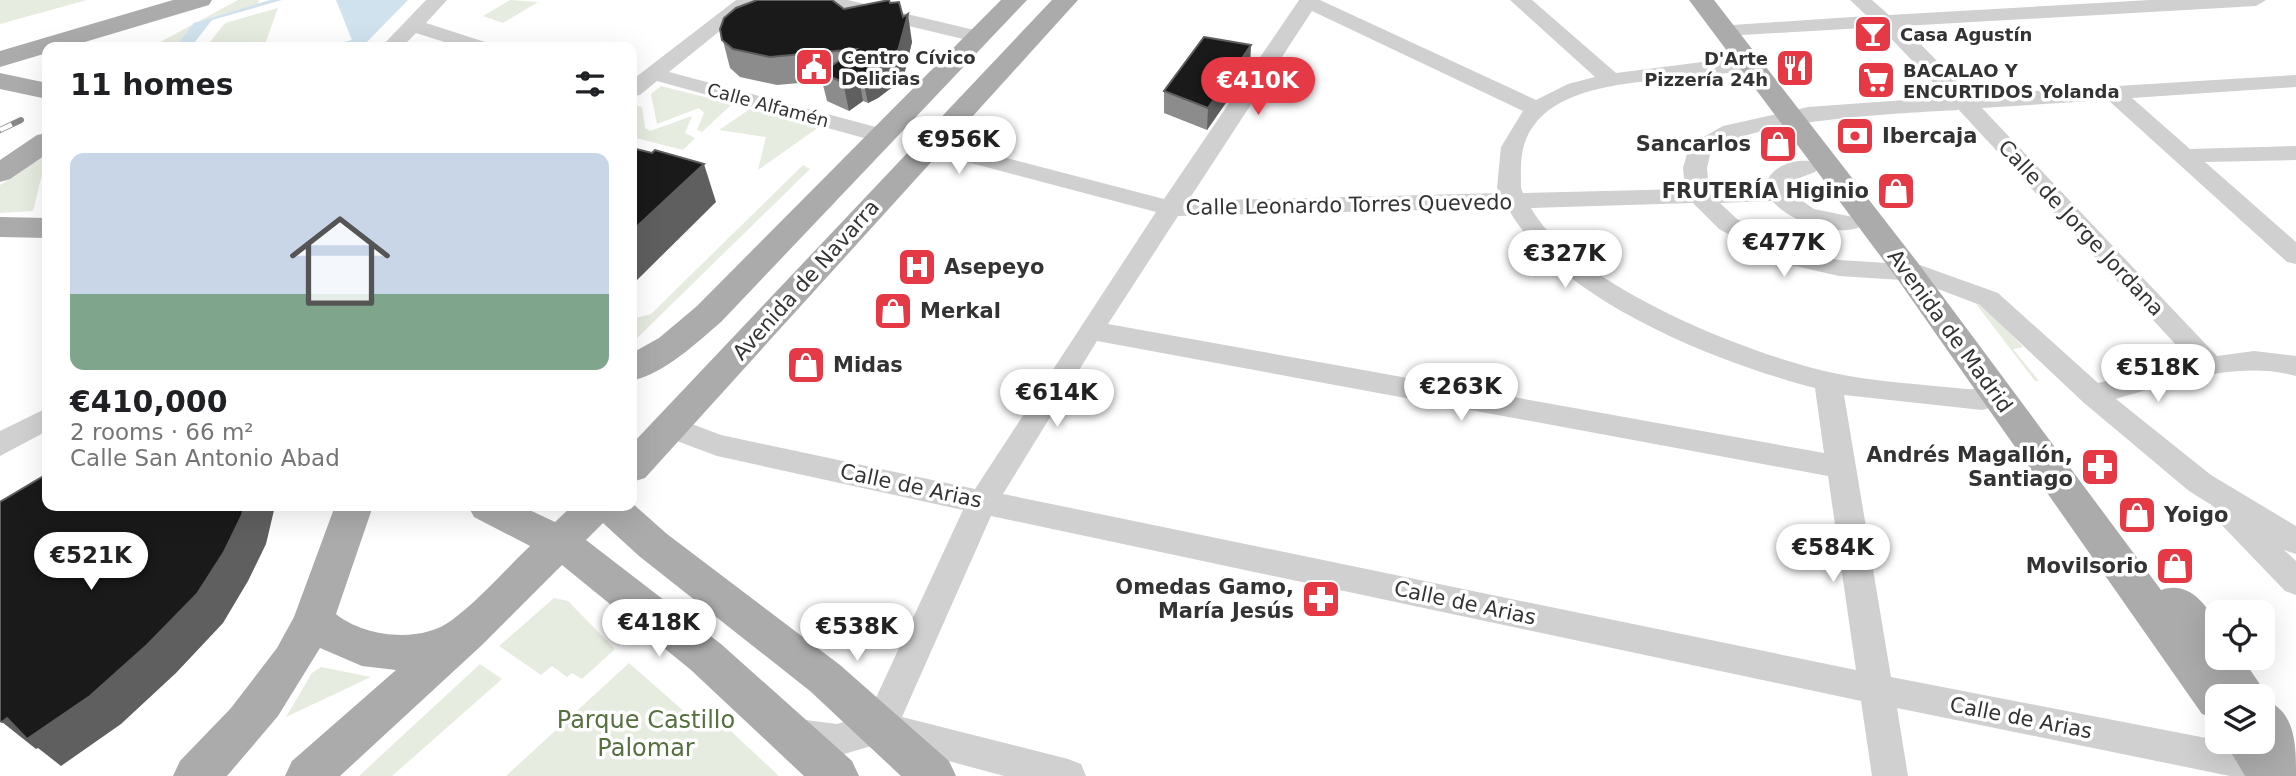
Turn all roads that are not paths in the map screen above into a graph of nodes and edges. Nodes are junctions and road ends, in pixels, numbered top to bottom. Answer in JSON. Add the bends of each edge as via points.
{"nodes":[{"id":1,"x":122,"y":0,"type":"edge"},
{"id":2,"x":200,"y":0,"type":"edge"},
{"id":3,"x":207,"y":0,"type":"edge"},
{"id":4,"x":437,"y":0,"type":"edge"},
{"id":5,"x":748,"y":0,"type":"edge"},
{"id":6,"x":823,"y":0,"type":"edge"},
{"id":7,"x":1016,"y":0,"type":"edge"},
{"id":8,"x":1066,"y":0,"type":"edge"},
{"id":9,"x":1520,"y":0,"type":"edge"},
{"id":10,"x":1701,"y":0,"type":"edge"},
{"id":11,"x":1860,"y":0,"type":"edge"},
{"id":12,"x":2256,"y":0,"type":"edge"},
{"id":13,"x":1308,"y":1,"type":"edge"},
{"id":14,"x":2140,"y":3,"type":"edge"},
{"id":15,"x":1728,"y":20,"type":"edge"},
{"id":16,"x":1883,"y":21,"type":"junction"},
{"id":17,"x":411,"y":25,"type":"junction"},
{"id":18,"x":0,"y":34,"type":"edge"},
{"id":19,"x":980,"y":37,"type":"junction"},
{"id":20,"x":58,"y":42,"type":"edge"},
{"id":21,"x":138,"y":42,"type":"edge"},
{"id":22,"x":396,"y":42,"type":"edge"},
{"id":23,"x":465,"y":42,"type":"edge"},
{"id":24,"x":42,"y":47,"type":"edge"},
{"id":25,"x":0,"y":59,"type":"edge"},
{"id":26,"x":1749,"y":62,"type":"junction"},
{"id":27,"x":654,"y":74,"type":"junction"},
{"id":28,"x":1612,"y":80,"type":"junction"},
{"id":29,"x":0,"y":81,"type":"edge"},
{"id":30,"x":2296,"y":81,"type":"edge"},
{"id":31,"x":637,"y":86,"type":"edge"},
{"id":32,"x":42,"y":90,"type":"edge"},
{"id":33,"x":2112,"y":92,"type":"junction"},
{"id":34,"x":1537,"y":109,"type":"junction"},
{"id":35,"x":1801,"y":117,"type":"junction"},
{"id":36,"x":883,"y":136,"type":"junction"},
{"id":37,"x":42,"y":144,"type":"edge"},
{"id":38,"x":929,"y":145,"type":"junction"},
{"id":39,"x":2296,"y":153,"type":"edge"},
{"id":40,"x":2186,"y":156,"type":"junction"},
{"id":41,"x":1807,"y":167,"type":"dead end"},
{"id":42,"x":0,"y":173,"type":"edge"},
{"id":43,"x":1777,"y":194,"type":"junction"},
{"id":44,"x":1698,"y":195,"type":"junction"},
{"id":45,"x":1513,"y":201,"type":"junction"},
{"id":46,"x":1172,"y":209,"type":"junction"},
{"id":47,"x":1849,"y":223,"type":"dead end"},
{"id":48,"x":0,"y":227,"type":"edge"},
{"id":49,"x":42,"y":228,"type":"edge"},
{"id":50,"x":2296,"y":256,"type":"edge"},
{"id":51,"x":1921,"y":274,"type":"junction"},
{"id":52,"x":1090,"y":330,"type":"junction"},
{"id":53,"x":637,"y":366,"type":"edge"},
{"id":54,"x":2296,"y":366,"type":"edge"},
{"id":55,"x":2212,"y":367,"type":"junction"},
{"id":56,"x":1828,"y":382,"type":"junction"},
{"id":57,"x":2093,"y":395,"type":"junction"},
{"id":58,"x":1997,"y":396,"type":"junction"},
{"id":59,"x":42,"y":421,"type":"edge"},
{"id":60,"x":671,"y":428,"type":"junction"},
{"id":61,"x":0,"y":445,"type":"edge"},
{"id":62,"x":637,"y":463,"type":"edge"},
{"id":63,"x":1841,"y":467,"type":"junction"},
{"id":64,"x":2200,"y":483,"type":"junction"},
{"id":65,"x":982,"y":502,"type":"junction"},
{"id":66,"x":352,"y":511,"type":"edge"},
{"id":67,"x":497,"y":511,"type":"edge"},
{"id":68,"x":591,"y":511,"type":"edge"},
{"id":69,"x":616,"y":511,"type":"edge"},
{"id":70,"x":2296,"y":541,"type":"edge"},
{"id":71,"x":560,"y":542,"type":"junction"},
{"id":72,"x":2296,"y":582,"type":"edge"},
{"id":73,"x":313,"y":619,"type":"junction"},
{"id":74,"x":467,"y":633,"type":"junction"},
{"id":75,"x":2205,"y":642,"type":"edge"},
{"id":76,"x":2226,"y":670,"type":"edge"},
{"id":77,"x":2205,"y":684,"type":"edge"},
{"id":78,"x":2237,"y":684,"type":"edge"},
{"id":79,"x":1876,"y":689,"type":"junction"},
{"id":80,"x":880,"y":728,"type":"junction"},
{"id":81,"x":790,"y":734,"type":"junction"},
{"id":82,"x":2269,"y":762,"type":"edge"},
{"id":83,"x":1063,"y":775,"type":"edge"},
{"id":84,"x":196,"y":776,"type":"edge"},
{"id":85,"x":308,"y":776,"type":"edge"},
{"id":86,"x":836,"y":776,"type":"edge"},
{"id":87,"x":933,"y":776,"type":"edge"},
{"id":88,"x":1890,"y":776,"type":"edge"}],
"edges":[{"from":1,"to":18,"type":"main road"},
{"from":2,"to":20,"type":"main road"},
{"from":3,"to":21,"type":"main road"},
{"from":4,"to":17,"type":"street"},
{"from":5,"to":27,"type":"street"},
{"from":6,"to":19,"type":"street"},
{"from":7,"to":19,"type":"main road","name":"Avenida de Navarra"},
{"from":8,"to":38,"type":"main road","name":"Avenida de Navarra"},
{"from":9,"to":28,"type":"street"},
{"from":10,"to":15,"type":"main road","name":"Avenida de Madrid"},
{"from":11,"to":16,"type":"street","name":"Calle de Jorge Jordana"},
{"from":12,"to":14,"type":"street"},
{"from":13,"to":34,"type":"street"},
{"from":13,"to":46,"type":"street"},
{"from":14,"to":16,"type":"street"},
{"from":15,"to":16,"type":"street"},
{"from":15,"to":26,"type":"main road","name":"Avenida de Madrid"},
{"from":15,"to":35,"type":"main road","name":"Avenida de Madrid"},
{"from":16,"to":55,"type":"street","name":"Calle de Jorge Jordana"},
{"from":17,"to":22,"type":"street"},
{"from":17,"to":23,"type":"street"},
{"from":19,"to":36,"type":"main road","name":"Avenida de Navarra"},
{"from":24,"to":25,"type":"main road"},
{"from":26,"to":28,"type":"street"},
{"from":26,"to":35,"type":"main road","name":"Avenida de Madrid"},
{"from":27,"to":31,"type":"street"},
{"from":27,"to":36,"type":"street","name":"Calle Alfamén"},
{"from":28,"to":34,"type":"street","via":[[1558,96]]},
{"from":29,"to":32,"type":"main road"},
{"from":30,"to":33,"type":"street"},
{"from":33,"to":35,"type":"street"},
{"from":33,"to":40,"type":"street"},
{"from":34,"to":45,"type":"street","via":[[1524,123],[1508,156],[1506,179]]},
{"from":35,"to":44,"type":"street","via":[[1748,127],[1706,145],[1695,167]]},
{"from":35,"to":51,"type":"main road","name":"Avenida de Madrid"},
{"from":36,"to":53,"type":"main road","name":"Avenida de Navarra","via":[[709,314],[671,346]]},
{"from":37,"to":42,"type":"main road"},
{"from":38,"to":46,"type":"street","name":"Calle Leonardo Torres Quevedo"},
{"from":38,"to":60,"type":"main road","name":"Avenida de Navarra"},
{"from":39,"to":40,"type":"street"},
{"from":40,"to":50,"type":"street"},
{"from":41,"to":43,"type":"street","via":[[1787,170],[1779,177]]},
{"from":43,"to":44,"type":"street","name":"Calle Leonardo Torres Quevedo"},
{"from":43,"to":47,"type":"street","via":[[1802,214]]},
{"from":44,"to":45,"type":"street","name":"Calle Leonardo Torres Quevedo"},
{"from":44,"to":51,"type":"street","via":[[1728,224],[1787,256],[1839,268]]},
{"from":45,"to":46,"type":"street","name":"Calle Leonardo Torres Quevedo"},
{"from":45,"to":56,"type":"street","via":[[1534,232],[1568,263],[1616,296],[1666,323]]},
{"from":46,"to":52,"type":"street"},
{"from":48,"to":49,"type":"main road"},
{"from":51,"to":57,"type":"street","via":[[1989,299]]},
{"from":51,"to":58,"type":"main road","name":"Avenida de Madrid"},
{"from":51,"to":75,"type":"main road","name":"Avenida de Madrid"},
{"from":52,"to":63,"type":"street"},
{"from":52,"to":65,"type":"street"},
{"from":54,"to":55,"type":"street","via":[[2271,358]]},
{"from":55,"to":57,"type":"street"},
{"from":56,"to":58,"type":"street","via":[[1966,399]]},
{"from":56,"to":63,"type":"street"},
{"from":57,"to":64,"type":"street"},
{"from":58,"to":77,"type":"main road","name":"Avenida de Madrid"},
{"from":59,"to":61,"type":"street"},
{"from":60,"to":62,"type":"main road","name":"Avenida de Navarra"},
{"from":60,"to":65,"type":"street","name":"Calle de Arias","via":[[717,444]]},
{"from":63,"to":79,"type":"street"},
{"from":64,"to":70,"type":"street"},
{"from":64,"to":72,"type":"street"},
{"from":65,"to":79,"type":"street","name":"Calle de Arias"},
{"from":65,"to":80,"type":"street"},
{"from":66,"to":73,"type":"main road"},
{"from":67,"to":71,"type":"main road"},
{"from":68,"to":71,"type":"main road"},
{"from":69,"to":80,"type":"main road","via":[[825,678]]},
{"from":71,"to":74,"type":"main road"},
{"from":71,"to":81,"type":"main road","via":[[706,657]]},
{"from":73,"to":74,"type":"main road","via":[[343,642],[386,652],[433,647]]},
{"from":73,"to":84,"type":"main road","via":[[261,702]]},
{"from":74,"to":85,"type":"main road"},
{"from":76,"to":78,"type":"main road","name":"Avenida de Madrid"},
{"from":79,"to":82,"type":"street","name":"Calle de Arias"},
{"from":79,"to":88,"type":"street"},
{"from":80,"to":81,"type":"street","via":[[836,740]]},
{"from":80,"to":83,"type":"street"},
{"from":80,"to":87,"type":"main road"},
{"from":81,"to":86,"type":"main road"}]}
